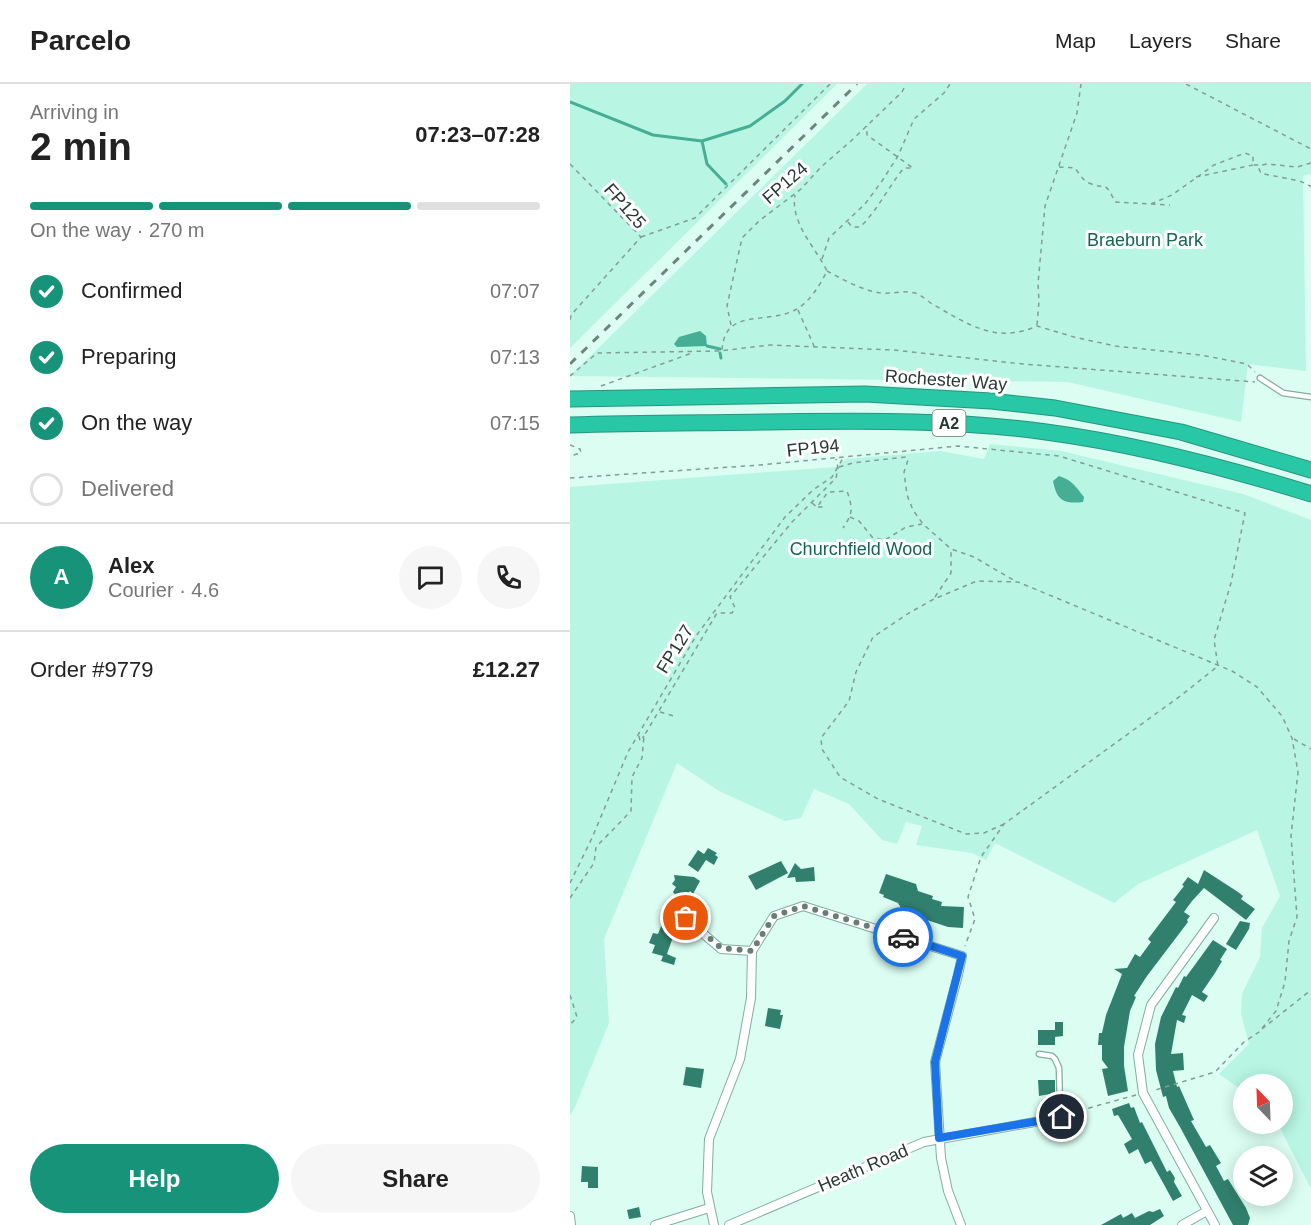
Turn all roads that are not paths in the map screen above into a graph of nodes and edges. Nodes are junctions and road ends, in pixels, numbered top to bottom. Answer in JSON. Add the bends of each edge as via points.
{"nodes":[{"id":1,"x":1260,"y":378,"type":"road end"},
{"id":2,"x":1311,"y":397,"type":"edge"},
{"id":3,"x":570,"y":399,"type":"edge"},
{"id":4,"x":574,"y":425,"type":"edge"},
{"id":5,"x":1311,"y":470,"type":"edge"},
{"id":6,"x":1311,"y":494,"type":"edge"},
{"id":7,"x":686,"y":918,"type":"dead end"},
{"id":8,"x":1214,"y":918,"type":"dead end"},
{"id":9,"x":752,"y":951,"type":"junction"},
{"id":10,"x":1039,"y":1054,"type":"dead end"},
{"id":11,"x":1060,"y":1107,"type":"junction"},
{"id":12,"x":1045,"y":1108,"type":"dead end"},
{"id":13,"x":1062,"y":1117,"type":"junction"},
{"id":14,"x":1063,"y":1129,"type":"dead end"},
{"id":15,"x":939,"y":1138,"type":"junction"},
{"id":16,"x":709,"y":1208,"type":"junction"},
{"id":17,"x":1207,"y":1211,"type":"junction"},
{"id":18,"x":570,"y":1216,"type":"edge"},
{"id":19,"x":571,"y":1225,"type":"edge"},
{"id":20,"x":655,"y":1225,"type":"edge"},
{"id":21,"x":714,"y":1225,"type":"edge"},
{"id":22,"x":729,"y":1225,"type":"edge"},
{"id":23,"x":961,"y":1225,"type":"edge"},
{"id":24,"x":1182,"y":1225,"type":"edge"},
{"id":25,"x":1215,"y":1225,"type":"edge"}],
"edges":[{"from":1,"to":2,"type":"lane","via":[[1283,393]]},
{"from":3,"to":5,"type":"highway","name":"Rochester Way","number":"A2","via":[[591,392],[865,394],[992,401],[1055,408],[1181,432]]},
{"from":4,"to":6,"type":"highway","number":"A2","via":[[873,420],[989,425],[1127,445]]},
{"from":7,"to":9,"type":"street","via":[[721,948]]},
{"from":8,"to":17,"type":"street","via":[[1151,1005],[1138,1055],[1143,1093]]},
{"from":9,"to":15,"type":"street","via":[[774,916],[803,906],[962,956],[935,1062]]},
{"from":9,"to":16,"type":"street","via":[[751,998],[740,1059],[709,1139]]},
{"from":10,"to":11,"type":"lane","via":[[1052,1056],[1058,1064]]},
{"from":11,"to":12,"type":"lane"},
{"from":11,"to":13,"type":"lane"},
{"from":13,"to":14,"type":"street"},
{"from":13,"to":15,"type":"street","name":"Heath Road"},
{"from":15,"to":22,"type":"street","name":"Heath Road"},
{"from":15,"to":23,"type":"street","via":[[948,1191]]},
{"from":16,"to":20,"type":"street"},
{"from":16,"to":21,"type":"street"},
{"from":17,"to":24,"type":"street"},
{"from":17,"to":25,"type":"street"},
{"from":18,"to":19,"type":"street"}]}
